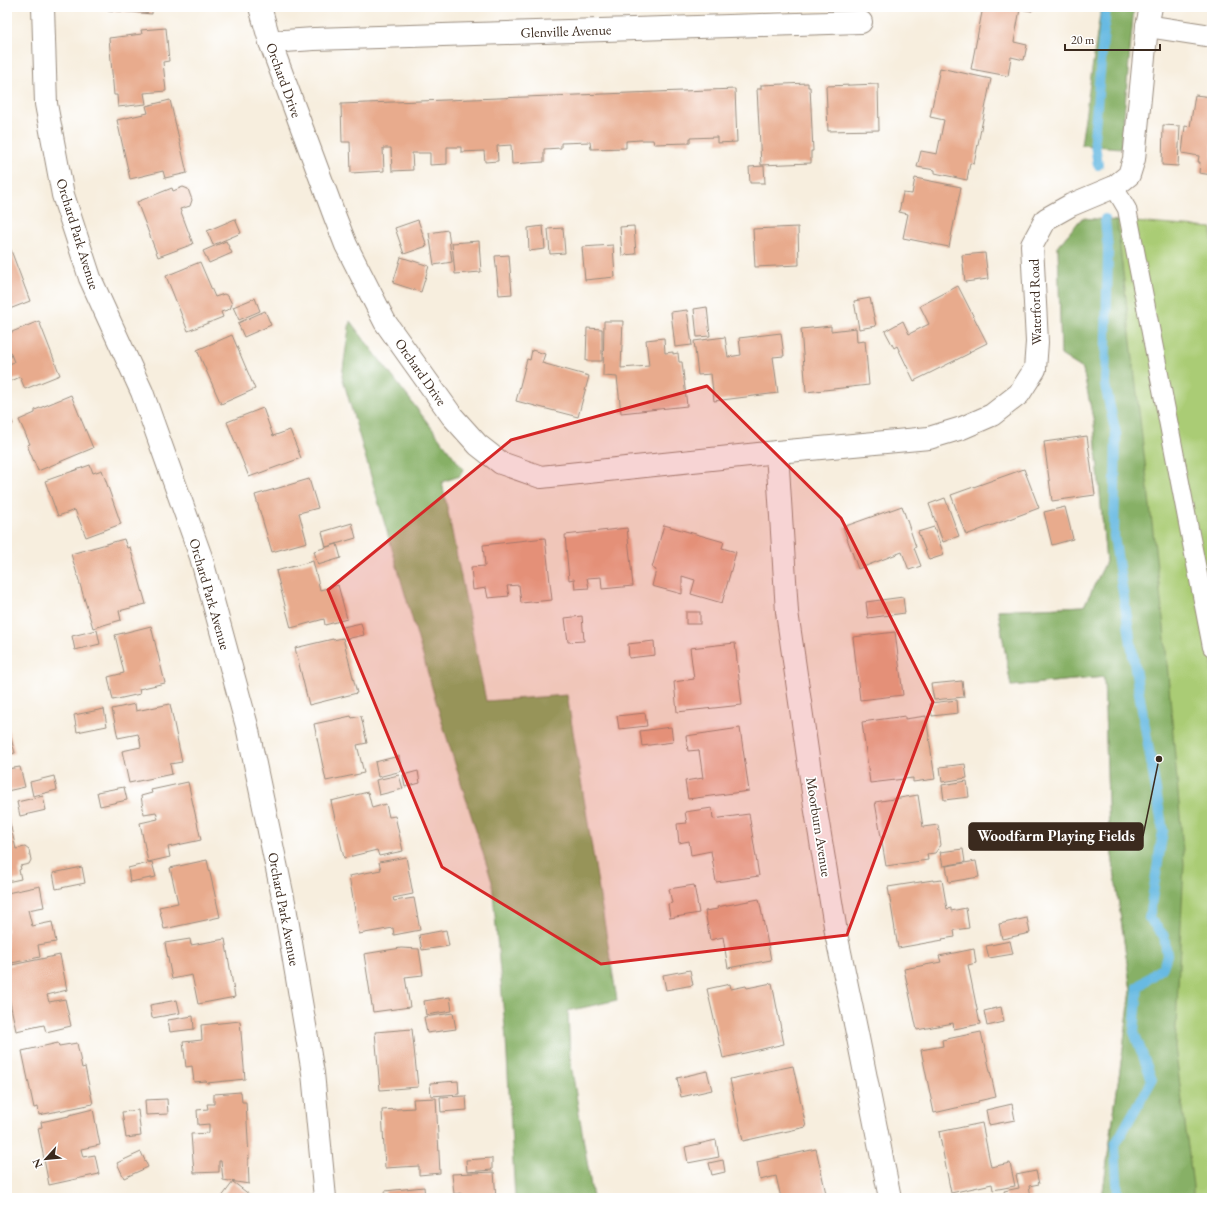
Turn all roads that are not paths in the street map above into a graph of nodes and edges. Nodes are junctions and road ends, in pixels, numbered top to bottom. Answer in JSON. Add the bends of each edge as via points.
{"nodes":[{"id":1,"x":43,"y":7,"type":"edge"},
{"id":2,"x":260,"y":7,"type":"edge"},
{"id":3,"x":1149,"y":16,"type":"edge"},
{"id":4,"x":861,"y":22,"type":"dead end"},
{"id":5,"x":1212,"y":36,"type":"edge"},
{"id":6,"x":270,"y":42,"type":"junction"},
{"id":7,"x":1114,"y":187,"type":"junction"},
{"id":8,"x":777,"y":452,"type":"junction"},
{"id":9,"x":1212,"y":647,"type":"edge"},
{"id":10,"x":325,"y":1198,"type":"edge"},
{"id":11,"x":890,"y":1198,"type":"edge"}],
"edges":[{"from":1,"to":10,"type":"street","name":"Orchard Park Avenue","via":[[46,104],[63,195],[90,278],[142,392],[201,557],[247,726],[285,907],[313,1072]]},
{"from":2,"to":6,"type":"street","name":"Orchard Drive"},
{"from":3,"to":5,"type":"street"},
{"from":3,"to":7,"type":"street","name":"Waterford Road","via":[[1134,159],[1129,175]]},
{"from":4,"to":6,"type":"street","name":"Glenville Avenue"},
{"from":6,"to":8,"type":"street","name":"Orchard Drive","via":[[346,245],[364,281],[386,322],[452,416],[478,445],[501,463],[542,477]]},
{"from":7,"to":8,"type":"street","name":"Waterford Road","via":[[1071,205],[1046,219],[1032,245],[1038,342],[1035,369],[1019,394],[992,415],[929,438]]},
{"from":7,"to":9,"type":"lane","via":[[1127,209]]},
{"from":8,"to":11,"type":"street","name":"Moorburn Avenue","via":[[788,612],[814,799],[837,938]]}]}
